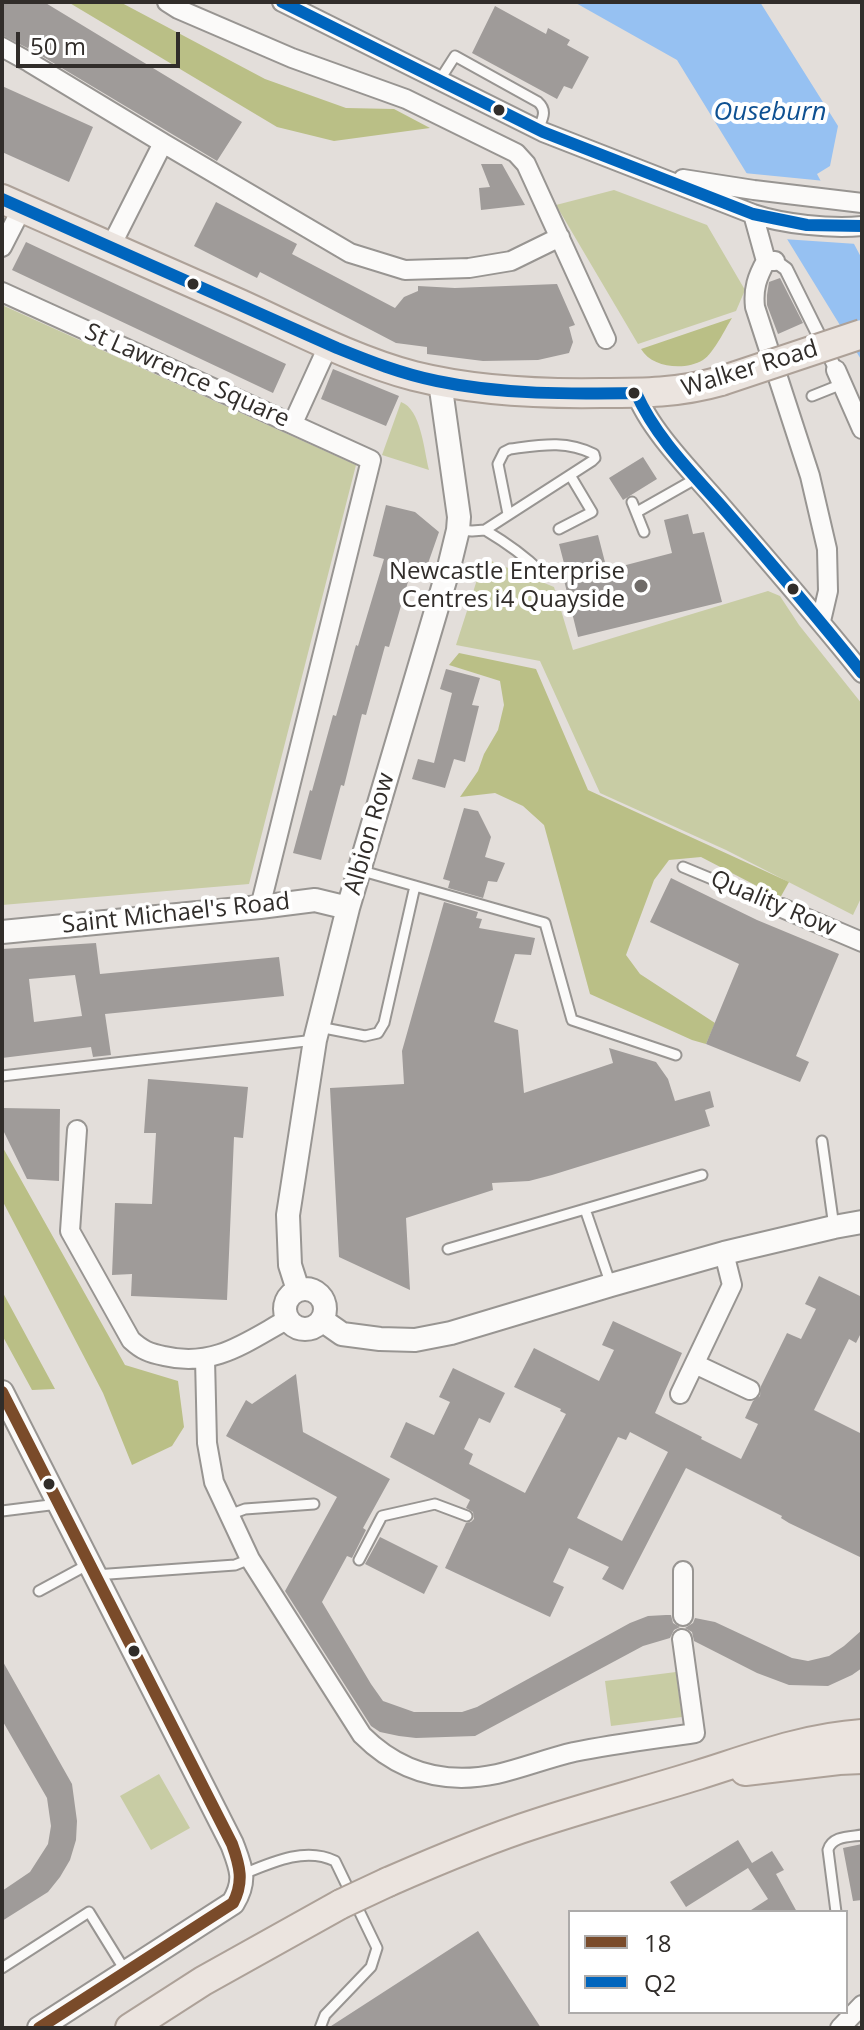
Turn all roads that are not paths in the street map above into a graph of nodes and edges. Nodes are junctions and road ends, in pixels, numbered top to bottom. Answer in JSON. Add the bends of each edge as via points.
{"nodes":[{"id":1,"x":167,"y":2,"type":"edge"},
{"id":2,"x":282,"y":2,"type":"edge"},
{"id":3,"x":2,"y":47,"type":"edge"},
{"id":4,"x":439,"y":81,"type":"junction"},
{"id":5,"x":538,"y":130,"type":"junction"},
{"id":6,"x":163,"y":143,"type":"junction"},
{"id":7,"x":649,"y":173,"type":"junction"},
{"id":8,"x":12,"y":203,"type":"edge"},
{"id":9,"x":862,"y":203,"type":"edge"},
{"id":10,"x":753,"y":214,"type":"junction"},
{"id":11,"x":855,"y":226,"type":"edge"},
{"id":12,"x":560,"y":237,"type":"junction"},
{"id":13,"x":111,"y":246,"type":"junction"},
{"id":14,"x":2,"y":247,"type":"edge"},
{"id":15,"x":770,"y":261,"type":"junction"},
{"id":16,"x":2,"y":292,"type":"edge"},
{"id":17,"x":862,"y":334,"type":"edge"},
{"id":18,"x":606,"y":339,"type":"dead end"},
{"id":19,"x":329,"y":344,"type":"junction"},
{"id":20,"x":839,"y":377,"type":"junction"},
{"id":21,"x":440,"y":382,"type":"junction"},
{"id":22,"x":636,"y":393,"type":"junction"},
{"id":23,"x":812,"y":396,"type":"dead end"},
{"id":24,"x":293,"y":423,"type":"junction"},
{"id":25,"x":862,"y":429,"type":"edge"},
{"id":26,"x":570,"y":475,"type":"junction"},
{"id":27,"x":697,"y":478,"type":"junction"},
{"id":28,"x":508,"y":514,"type":"junction"},
{"id":29,"x":559,"y":529,"type":"dead end"},
{"id":30,"x":458,"y":530,"type":"junction"},
{"id":31,"x":485,"y":530,"type":"junction"},
{"id":32,"x":644,"y":532,"type":"dead end"},
{"id":33,"x":540,"y":571,"type":"dead end"},
{"id":34,"x":821,"y":621,"type":"junction"},
{"id":35,"x":862,"y":673,"type":"edge"},
{"id":36,"x":683,"y":867,"type":"dead end"},
{"id":37,"x":359,"y":870,"type":"junction"},
{"id":38,"x":415,"y":886,"type":"junction"},
{"id":39,"x":260,"y":907,"type":"junction"},
{"id":40,"x":348,"y":908,"type":"junction"},
{"id":41,"x":782,"y":908,"type":"joint"},
{"id":42,"x":2,"y":932,"type":"edge"},
{"id":43,"x":862,"y":942,"type":"edge"},
{"id":44,"x":316,"y":1034,"type":"junction"},
{"id":45,"x":676,"y":1055,"type":"dead end"},
{"id":46,"x":2,"y":1076,"type":"edge"},
{"id":47,"x":77,"y":1130,"type":"dead end"},
{"id":48,"x":822,"y":1141,"type":"dead end"},
{"id":49,"x":702,"y":1175,"type":"dead end"},
{"id":50,"x":585,"y":1209,"type":"junction"},
{"id":51,"x":862,"y":1222,"type":"edge"},
{"id":52,"x":834,"y":1227,"type":"junction"},
{"id":53,"x":448,"y":1249,"type":"dead end"},
{"id":54,"x":724,"y":1253,"type":"junction"},
{"id":55,"x":611,"y":1285,"type":"junction"},
{"id":56,"x":298,"y":1290,"type":"junction"},
{"id":57,"x":288,"y":1319,"type":"junction"},
{"id":58,"x":322,"y":1320,"type":"junction"},
{"id":59,"x":205,"y":1359,"type":"junction"},
{"id":60,"x":695,"y":1364,"type":"junction"},
{"id":61,"x":750,"y":1390,"type":"dead end"},
{"id":62,"x":2,"y":1392,"type":"edge"},
{"id":63,"x":680,"y":1394,"type":"dead end"},
{"id":64,"x":59,"y":1504,"type":"junction"},
{"id":65,"x":314,"y":1504,"type":"dead end"},
{"id":66,"x":2,"y":1511,"type":"edge"},
{"id":67,"x":229,"y":1515,"type":"junction"},
{"id":68,"x":467,"y":1516,"type":"dead end"},
{"id":69,"x":359,"y":1560,"type":"dead end"},
{"id":70,"x":242,"y":1562,"type":"junction"},
{"id":71,"x":92,"y":1569,"type":"junction"},
{"id":72,"x":683,"y":1571,"type":"dead end"},
{"id":73,"x":39,"y":1591,"type":"dead end"},
{"id":74,"x":683,"y":1616,"type":"dead end"},
{"id":75,"x":682,"y":1639,"type":"dead end"},
{"id":76,"x":862,"y":1734,"type":"edge"},
{"id":77,"x":862,"y":1759,"type":"edge"},
{"id":78,"x":696,"y":1776,"type":"junction"},
{"id":79,"x":862,"y":1835,"type":"edge"},
{"id":80,"x":241,"y":1875,"type":"junction"},
{"id":81,"x":836,"y":1910,"type":"edge"},
{"id":82,"x":2,"y":1968,"type":"edge"},
{"id":83,"x":126,"y":1972,"type":"junction"},
{"id":84,"x":862,"y":2005,"type":"edge"},
{"id":85,"x":39,"y":2028,"type":"edge"},
{"id":86,"x":130,"y":2028,"type":"edge"},
{"id":87,"x":320,"y":2028,"type":"edge"},
{"id":88,"x":840,"y":2028,"type":"edge"}],
"edges":[{"from":1,"to":12,"type":"street","via":[[292,58],[406,99],[516,153]]},
{"from":2,"to":4,"type":"street"},
{"from":3,"to":6,"type":"street"},
{"from":4,"to":5,"type":"street"},
{"from":4,"to":5,"type":"lane","via":[[455,56],[544,107]]},
{"from":5,"to":7,"type":"street"},
{"from":6,"to":12,"type":"street","via":[[350,253],[405,270],[511,261]]},
{"from":6,"to":13,"type":"street"},
{"from":7,"to":9,"type":"street"},
{"from":7,"to":10,"type":"street"},
{"from":8,"to":13,"type":"main road","name":"Walker Road"},
{"from":8,"to":14,"type":"street"},
{"from":10,"to":11,"type":"street"},
{"from":10,"to":15,"type":"street"},
{"from":12,"to":18,"type":"street"},
{"from":13,"to":19,"type":"main road","name":"Walker Road"},
{"from":15,"to":20,"type":"street","via":[[786,269]]},
{"from":15,"to":34,"type":"street","via":[[759,274],[755,307],[810,476],[827,549],[828,591]]},
{"from":16,"to":24,"type":"street","name":"St Lawrence Square"},
{"from":17,"to":22,"type":"main road","name":"Walker Road","bridge":true,"via":[[721,381]]},
{"from":19,"to":21,"type":"main road","name":"Walker Road"},
{"from":19,"to":24,"type":"street"},
{"from":20,"to":23,"type":"lane"},
{"from":20,"to":25,"type":"street"},
{"from":21,"to":22,"type":"main road","name":"Walker Road","via":[[513,391]]},
{"from":21,"to":30,"type":"street","name":"Albion Row"},
{"from":22,"to":27,"type":"street","via":[[647,417]]},
{"from":24,"to":39,"type":"street","name":"St Lawrence Square","via":[[371,460]]},
{"from":26,"to":28,"type":"lane"},
{"from":26,"to":28,"type":"lane","via":[[594,454],[558,443],[504,452],[498,464]]},
{"from":26,"to":29,"type":"lane","via":[[592,512]]},
{"from":27,"to":32,"type":"lane","via":[[635,507]]},
{"from":27,"to":34,"type":"street"},
{"from":28,"to":31,"type":"lane"},
{"from":30,"to":31,"type":"lane"},
{"from":30,"to":37,"type":"street","name":"Albion Row"},
{"from":31,"to":33,"type":"lane"},
{"from":34,"to":35,"type":"street"},
{"from":36,"to":41,"type":"lane","name":"Quality Row"},
{"from":37,"to":38,"type":"lane"},
{"from":37,"to":40,"type":"street","name":"Albion Row"},
{"from":38,"to":44,"type":"lane","via":[[378,1033]]},
{"from":38,"to":45,"type":"lane","via":[[545,923],[572,1020]]},
{"from":39,"to":40,"type":"street","name":"Saint Michael's Road","via":[[315,900]]},
{"from":39,"to":42,"type":"street","name":"Saint Michael's Road"},
{"from":40,"to":44,"type":"street","name":"Albion Row"},
{"from":41,"to":43,"type":"street","name":"Quality Row"},
{"from":44,"to":46,"type":"lane"},
{"from":44,"to":56,"type":"street","name":"Albion Row","via":[[288,1215],[290,1265]]},
{"from":47,"to":59,"type":"street","via":[[70,1231],[131,1340],[143,1351],[188,1361]]},
{"from":48,"to":52,"type":"lane"},
{"from":49,"to":50,"type":"lane"},
{"from":50,"to":53,"type":"lane"},
{"from":50,"to":55,"type":"lane"},
{"from":51,"to":52,"type":"street"},
{"from":52,"to":54,"type":"street"},
{"from":54,"to":55,"type":"street"},
{"from":54,"to":60,"type":"street","via":[[732,1285]]},
{"from":55,"to":58,"type":"street","via":[[415,1340],[342,1334]]},
{"from":56,"to":57,"type":"street","via":[[286,1302]]},
{"from":56,"to":58,"type":"street","via":[[311,1289],[321,1296],[326,1308]]},
{"from":57,"to":58,"type":"street","via":[[305,1329]]},
{"from":57,"to":59,"type":"street"},
{"from":59,"to":67,"type":"street","via":[[210,1464]]},
{"from":60,"to":61,"type":"street"},
{"from":60,"to":63,"type":"street"},
{"from":62,"to":64,"type":"street"},
{"from":64,"to":66,"type":"lane"},
{"from":64,"to":71,"type":"street"},
{"from":65,"to":67,"type":"lane"},
{"from":67,"to":70,"type":"street"},
{"from":68,"to":69,"type":"lane","via":[[435,1504],[382,1516]]},
{"from":70,"to":71,"type":"lane","via":[[123,1572]]},
{"from":70,"to":75,"type":"street","via":[[362,1735],[386,1756],[431,1775],[495,1774],[573,1752],[695,1733]]},
{"from":71,"to":73,"type":"lane"},
{"from":71,"to":80,"type":"street","via":[[232,1844]]},
{"from":72,"to":74,"type":"street"},
{"from":76,"to":78,"type":"main road","via":[[780,1748]]},
{"from":77,"to":78,"type":"main road"},
{"from":78,"to":86,"type":"main road","bridge":true,"via":[[533,1824],[388,1882],[203,1981]]},
{"from":79,"to":81,"type":"lane","via":[[830,1843]]},
{"from":80,"to":83,"type":"street","via":[[233,1903]]},
{"from":80,"to":87,"type":"lane","via":[[303,1854],[335,1861],[377,1948],[371,1967],[325,2015]]},
{"from":82,"to":83,"type":"lane","via":[[89,1912]]},
{"from":83,"to":85,"type":"street"},
{"from":84,"to":88,"type":"street"}]}
